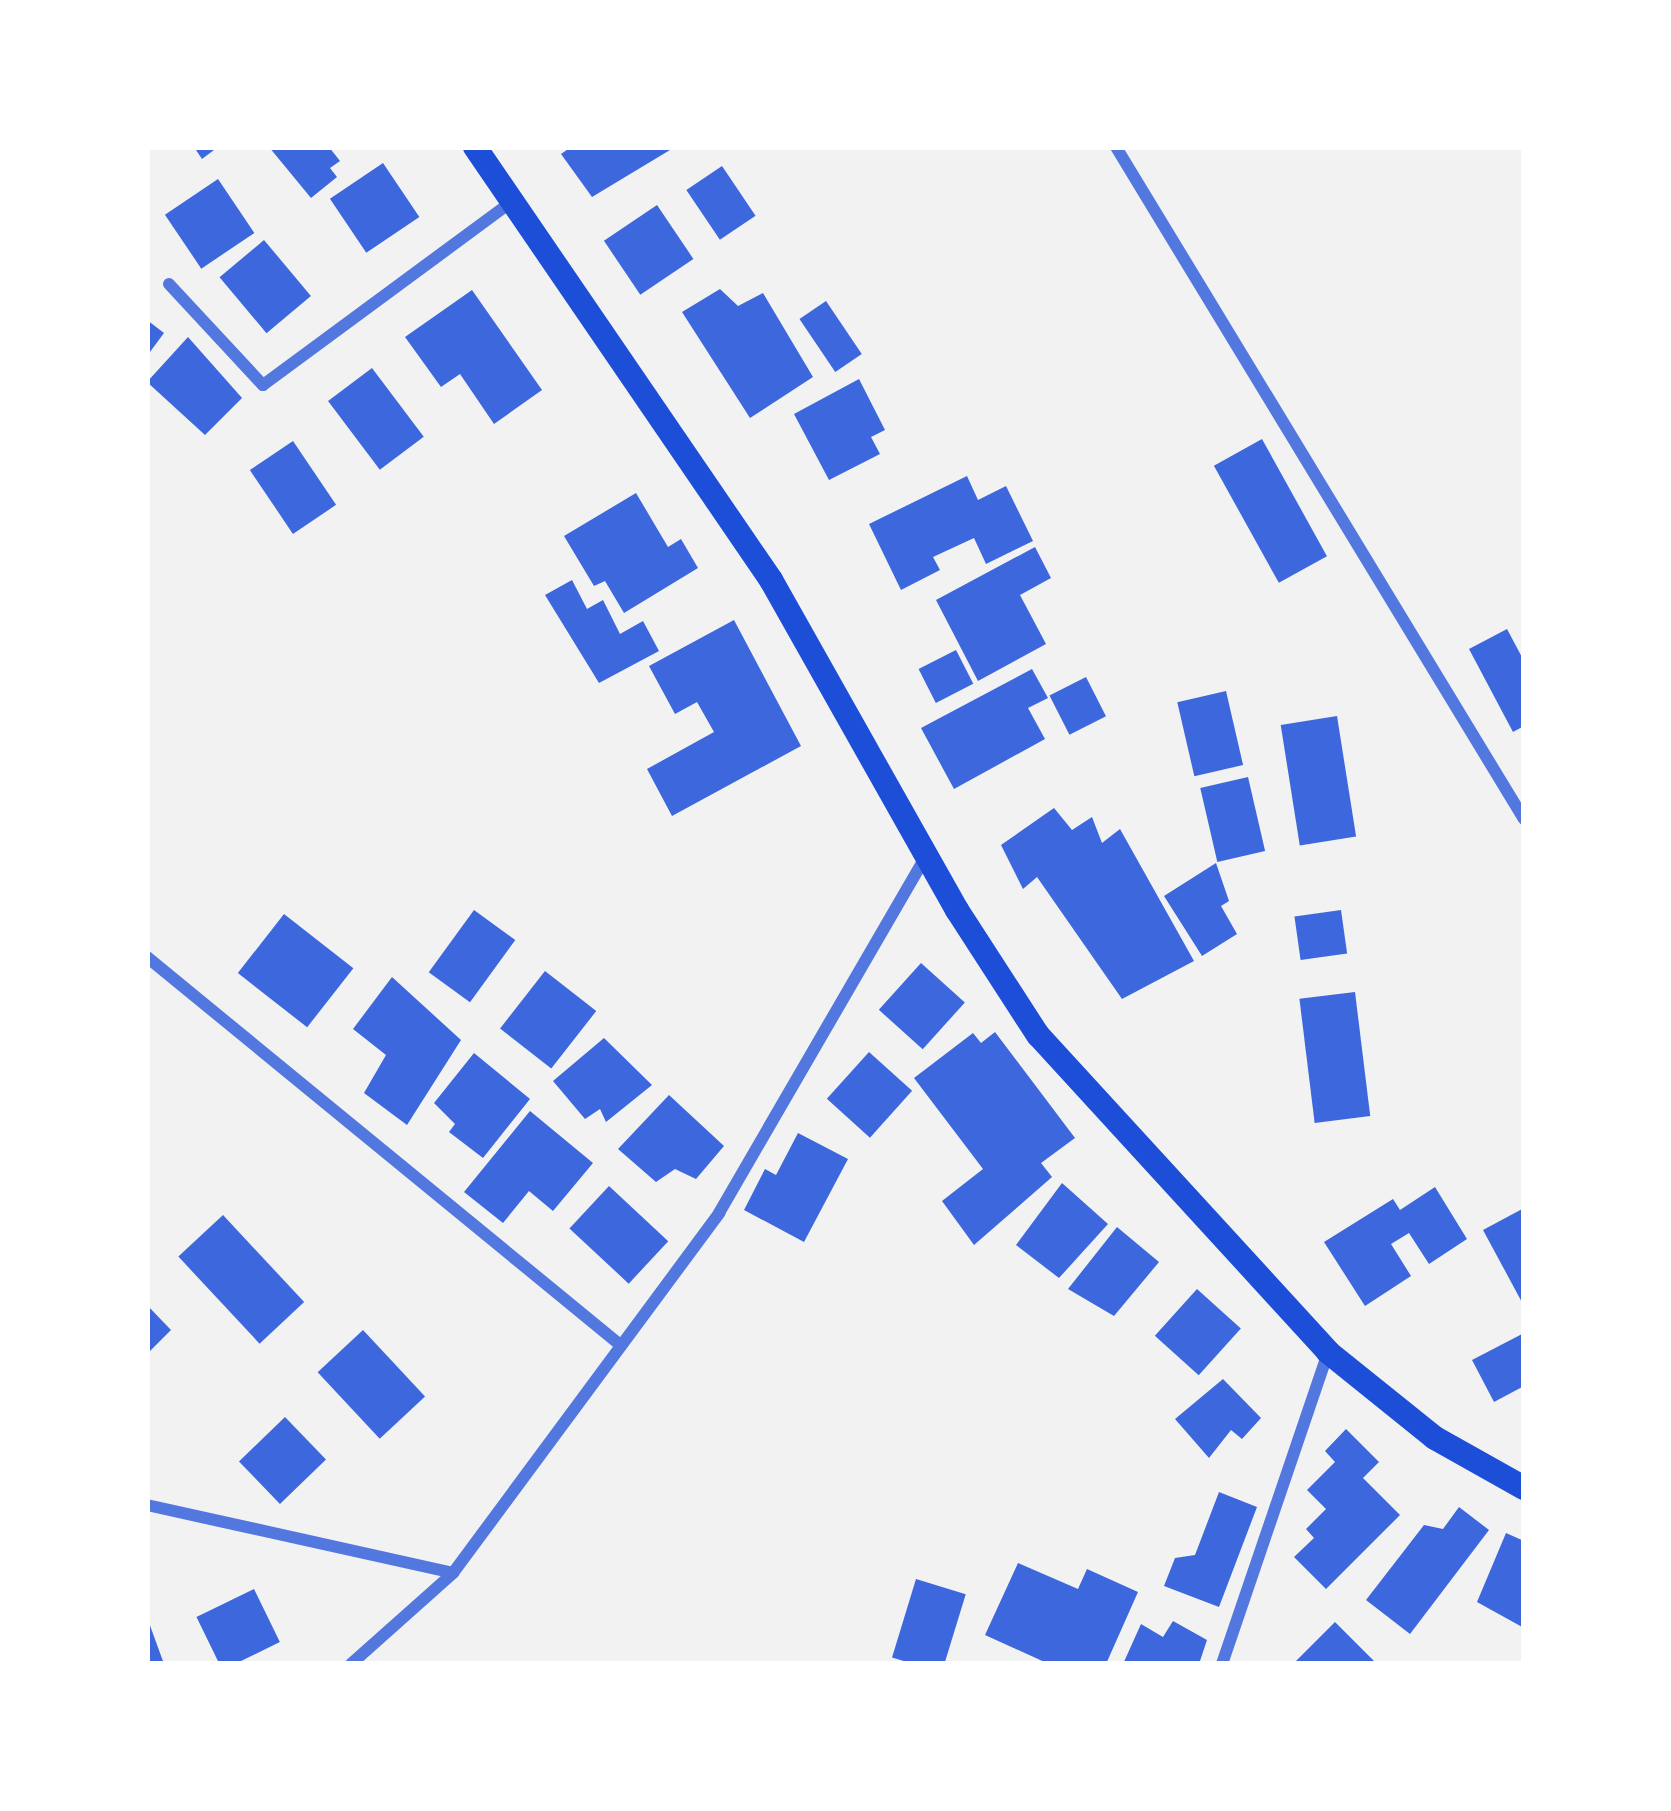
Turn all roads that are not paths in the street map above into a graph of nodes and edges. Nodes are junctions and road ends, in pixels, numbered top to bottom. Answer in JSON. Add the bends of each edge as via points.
{"nodes":[{"id":1,"x":475,"y":147,"type":"edge"},
{"id":2,"x":1116,"y":147,"type":"edge"},
{"id":3,"x":512,"y":201,"type":"junction"},
{"id":4,"x":169,"y":284,"type":"dead end"},
{"id":5,"x":1524,"y":819,"type":"edge"},
{"id":6,"x":926,"y":856,"type":"junction"},
{"id":7,"x":147,"y":957,"type":"edge"},
{"id":8,"x":618,"y":1343,"type":"junction"},
{"id":9,"x":1328,"y":1352,"type":"junction"},
{"id":10,"x":1524,"y":1487,"type":"edge"},
{"id":11,"x":147,"y":1505,"type":"edge"},
{"id":12,"x":453,"y":1573,"type":"junction"},
{"id":13,"x":350,"y":1664,"type":"edge"},
{"id":14,"x":1222,"y":1664,"type":"edge"}],
"edges":[{"from":1,"to":3,"type":"main road"},
{"from":2,"to":5,"type":"street"},
{"from":3,"to":4,"type":"street","via":[[263,385]]},
{"from":3,"to":6,"type":"main road","via":[[771,580]]},
{"from":6,"to":8,"type":"street","via":[[719,1213]]},
{"from":6,"to":9,"type":"main road","via":[[1038,1035]]},
{"from":7,"to":8,"type":"street"},
{"from":8,"to":12,"type":"street"},
{"from":9,"to":10,"type":"main road","via":[[1435,1438]]},
{"from":9,"to":14,"type":"street"},
{"from":11,"to":12,"type":"street"},
{"from":12,"to":13,"type":"street"}]}
